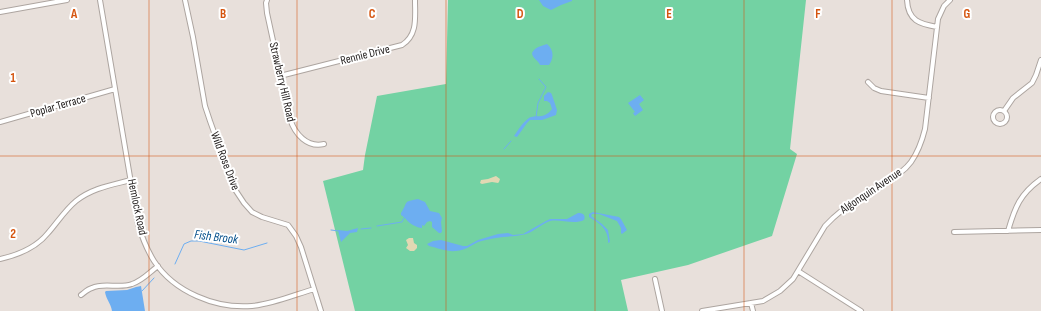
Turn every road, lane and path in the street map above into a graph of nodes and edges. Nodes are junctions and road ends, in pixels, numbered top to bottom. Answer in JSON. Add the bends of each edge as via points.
{"nodes":[{"id":1,"x":67,"y":0,"type":"edge"},
{"id":2,"x":100,"y":0,"type":"edge"},
{"id":3,"x":185,"y":0,"type":"edge"},
{"id":4,"x":267,"y":0,"type":"edge"},
{"id":5,"x":416,"y":0,"type":"edge"},
{"id":6,"x":908,"y":0,"type":"edge"},
{"id":7,"x":950,"y":0,"type":"edge"},
{"id":8,"x":40,"y":2,"type":"edge"},
{"id":9,"x":0,"y":12,"type":"edge"},
{"id":10,"x":937,"y":27,"type":"junction"},
{"id":11,"x":1041,"y":60,"type":"edge"},
{"id":12,"x":280,"y":76,"type":"junction"},
{"id":13,"x":868,"y":82,"type":"dead end"},
{"id":14,"x":115,"y":89,"type":"junction"},
{"id":15,"x":929,"y":98,"type":"junction"},
{"id":16,"x":1004,"y":111,"type":"dead end"},
{"id":17,"x":0,"y":122,"type":"edge"},
{"id":18,"x":324,"y":144,"type":"dead end"},
{"id":19,"x":1041,"y":179,"type":"edge"},
{"id":20,"x":131,"y":180,"type":"junction"},
{"id":21,"x":1041,"y":230,"type":"edge"},
{"id":22,"x":1008,"y":231,"type":"junction"},
{"id":23,"x":954,"y":232,"type":"dead end"},
{"id":24,"x":0,"y":259,"type":"edge"},
{"id":25,"x":158,"y":266,"type":"junction"},
{"id":26,"x":798,"y":271,"type":"junction"},
{"id":27,"x":655,"y":278,"type":"dead end"},
{"id":28,"x":314,"y":289,"type":"junction"},
{"id":29,"x":81,"y":295,"type":"dead end"},
{"id":30,"x":751,"y":303,"type":"junction"},
{"id":31,"x":321,"y":311,"type":"edge"},
{"id":32,"x":662,"y":311,"type":"edge"},
{"id":33,"x":702,"y":311,"type":"edge"},
{"id":34,"x":753,"y":311,"type":"edge"},
{"id":35,"x":861,"y":311,"type":"edge"}],
"edges":[{"from":1,"to":8,"type":"street"},
{"from":2,"to":14,"type":"street","name":"Hemlock Road"},
{"from":3,"to":28,"type":"street","name":"Wild Rose Drive","via":[[205,106],[234,188],[252,212],[291,228],[301,247]]},
{"from":4,"to":12,"type":"street","name":"Strawberry Hill Road","via":[[266,12]]},
{"from":5,"to":12,"type":"street","name":"Rennie Drive","via":[[414,30],[402,45]]},
{"from":6,"to":10,"type":"street","via":[[909,10],[919,23]]},
{"from":7,"to":10,"type":"street","name":"Algonquin Avenue","via":[[940,14]]},
{"from":8,"to":9,"type":"street"},
{"from":10,"to":15,"type":"street","name":"Algonquin Avenue"},
{"from":11,"to":16,"type":"street","via":[[1032,83],[1013,98]]},
{"from":12,"to":18,"type":"street","name":"Strawberry Hill Road","via":[[296,133],[314,145]]},
{"from":13,"to":15,"type":"street","via":[[881,90]]},
{"from":14,"to":17,"type":"street","name":"Poplar Terrace"},
{"from":14,"to":20,"type":"street","name":"Hemlock Road"},
{"from":15,"to":26,"type":"street","name":"Algonquin Avenue","via":[[922,141],[910,163],[902,172],[833,218],[825,226]]},
{"from":19,"to":22,"type":"street","via":[[1019,200]]},
{"from":20,"to":24,"type":"street","via":[[91,191],[70,207],[42,240],[21,253]]},
{"from":20,"to":25,"type":"street","name":"Hemlock Road","via":[[140,230]]},
{"from":21,"to":22,"type":"street"},
{"from":22,"to":23,"type":"street"},
{"from":25,"to":28,"type":"street","name":"Hemlock Road","via":[[191,294],[219,304],[266,304]]},
{"from":25,"to":29,"type":"street","via":[[132,285],[97,286]]},
{"from":26,"to":30,"type":"street","name":"Algonquin Avenue","via":[[780,291],[762,301]]},
{"from":26,"to":35,"type":"street"},
{"from":27,"to":32,"type":"street"},
{"from":28,"to":31,"type":"street","name":"Wild Rose Drive"},
{"from":30,"to":33,"type":"street","name":"Algonquin Avenue"},
{"from":30,"to":34,"type":"street"}]}
